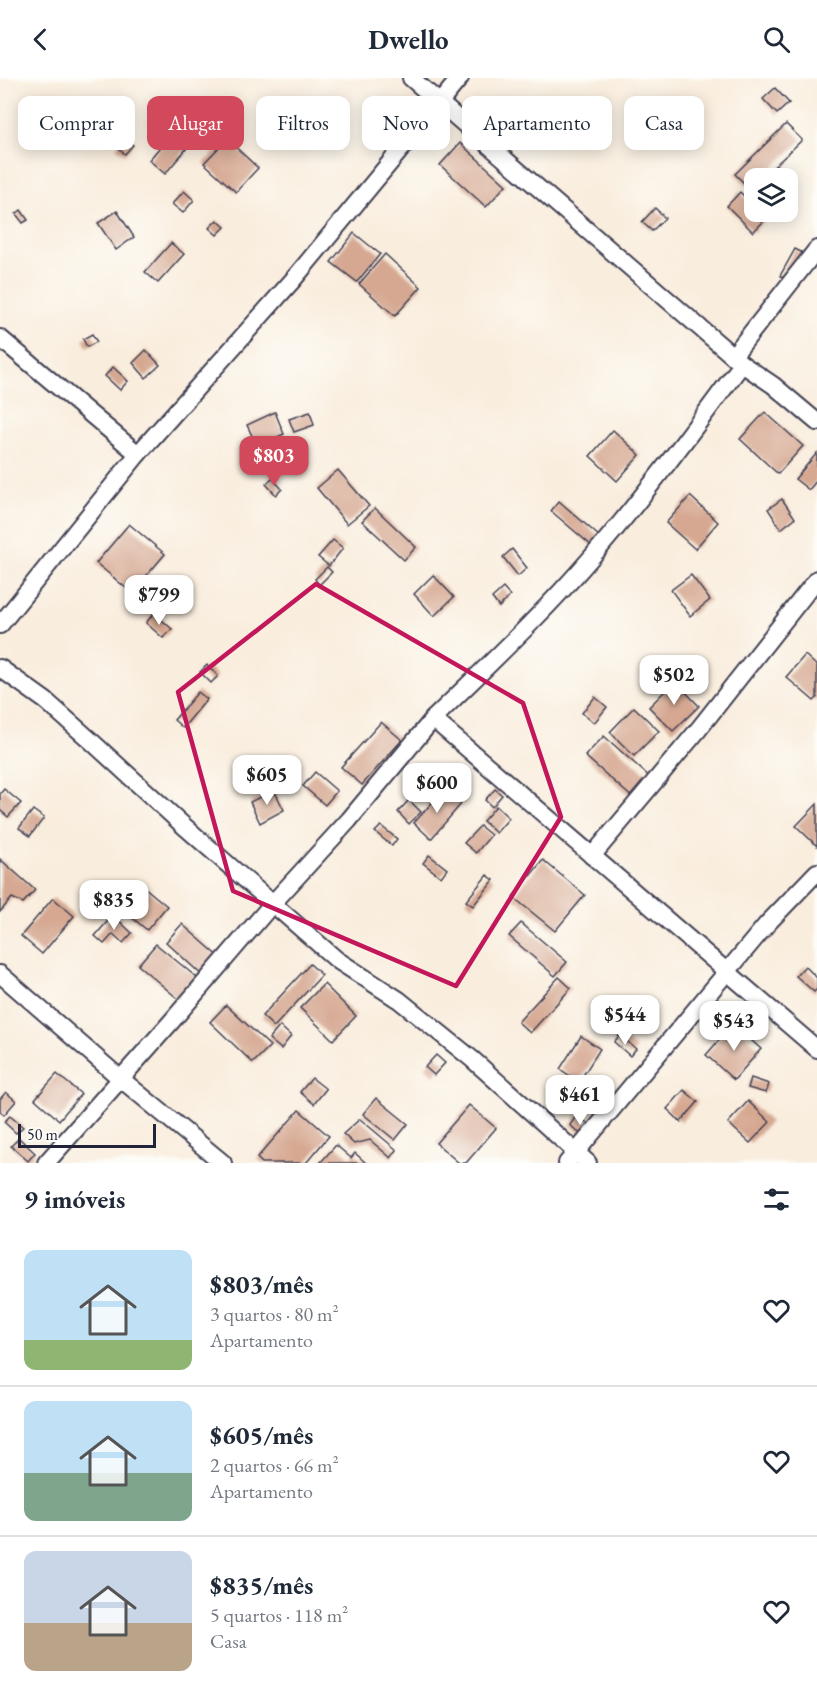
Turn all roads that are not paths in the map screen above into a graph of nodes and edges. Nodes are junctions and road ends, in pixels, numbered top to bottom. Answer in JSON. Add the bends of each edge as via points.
{"nodes":[{"id":1,"x":411,"y":78,"type":"edge"},
{"id":2,"x":460,"y":78,"type":"edge"},
{"id":3,"x":430,"y":96,"type":"edge"},
{"id":4,"x":445,"y":96,"type":"edge"},
{"id":5,"x":450,"y":113,"type":"edge"},
{"id":6,"x":401,"y":150,"type":"edge"},
{"id":7,"x":817,"y":249,"type":"edge"},
{"id":8,"x":0,"y":338,"type":"edge"},
{"id":9,"x":737,"y":360,"type":"junction"},
{"id":10,"x":817,"y":422,"type":"edge"},
{"id":11,"x":138,"y":454,"type":"junction"},
{"id":12,"x":817,"y":579,"type":"edge"},
{"id":13,"x":0,"y":625,"type":"edge"},
{"id":14,"x":0,"y":668,"type":"edge"},
{"id":15,"x":433,"y":720,"type":"junction"},
{"id":16,"x":592,"y":856,"type":"junction"},
{"id":17,"x":817,"y":872,"type":"edge"},
{"id":18,"x":273,"y":903,"type":"junction"},
{"id":19,"x":727,"y":973,"type":"junction"},
{"id":20,"x":0,"y":974,"type":"edge"},
{"id":21,"x":817,"y":1048,"type":"edge"},
{"id":22,"x":121,"y":1079,"type":"junction"},
{"id":23,"x":577,"y":1159,"type":"edge"},
{"id":24,"x":46,"y":1163,"type":"edge"},
{"id":25,"x":224,"y":1163,"type":"edge"}],
"edges":[{"from":1,"to":3,"type":"street"},
{"from":2,"to":4,"type":"street"},
{"from":5,"to":9,"type":"street"},
{"from":6,"to":11,"type":"street","via":[[292,281]]},
{"from":7,"to":9,"type":"street"},
{"from":8,"to":11,"type":"street"},
{"from":9,"to":10,"type":"street"},
{"from":9,"to":15,"type":"street","via":[[621,523],[589,561]]},
{"from":11,"to":13,"type":"street"},
{"from":12,"to":16,"type":"street"},
{"from":14,"to":18,"type":"street","via":[[64,717]]},
{"from":15,"to":16,"type":"street"},
{"from":15,"to":18,"type":"street"},
{"from":16,"to":19,"type":"street"},
{"from":17,"to":19,"type":"street"},
{"from":18,"to":22,"type":"street"},
{"from":18,"to":23,"type":"street","via":[[337,960],[399,1000],[472,1059]]},
{"from":19,"to":21,"type":"street"},
{"from":19,"to":23,"type":"street"},
{"from":20,"to":22,"type":"street"},
{"from":22,"to":24,"type":"street"},
{"from":22,"to":25,"type":"street"}]}
